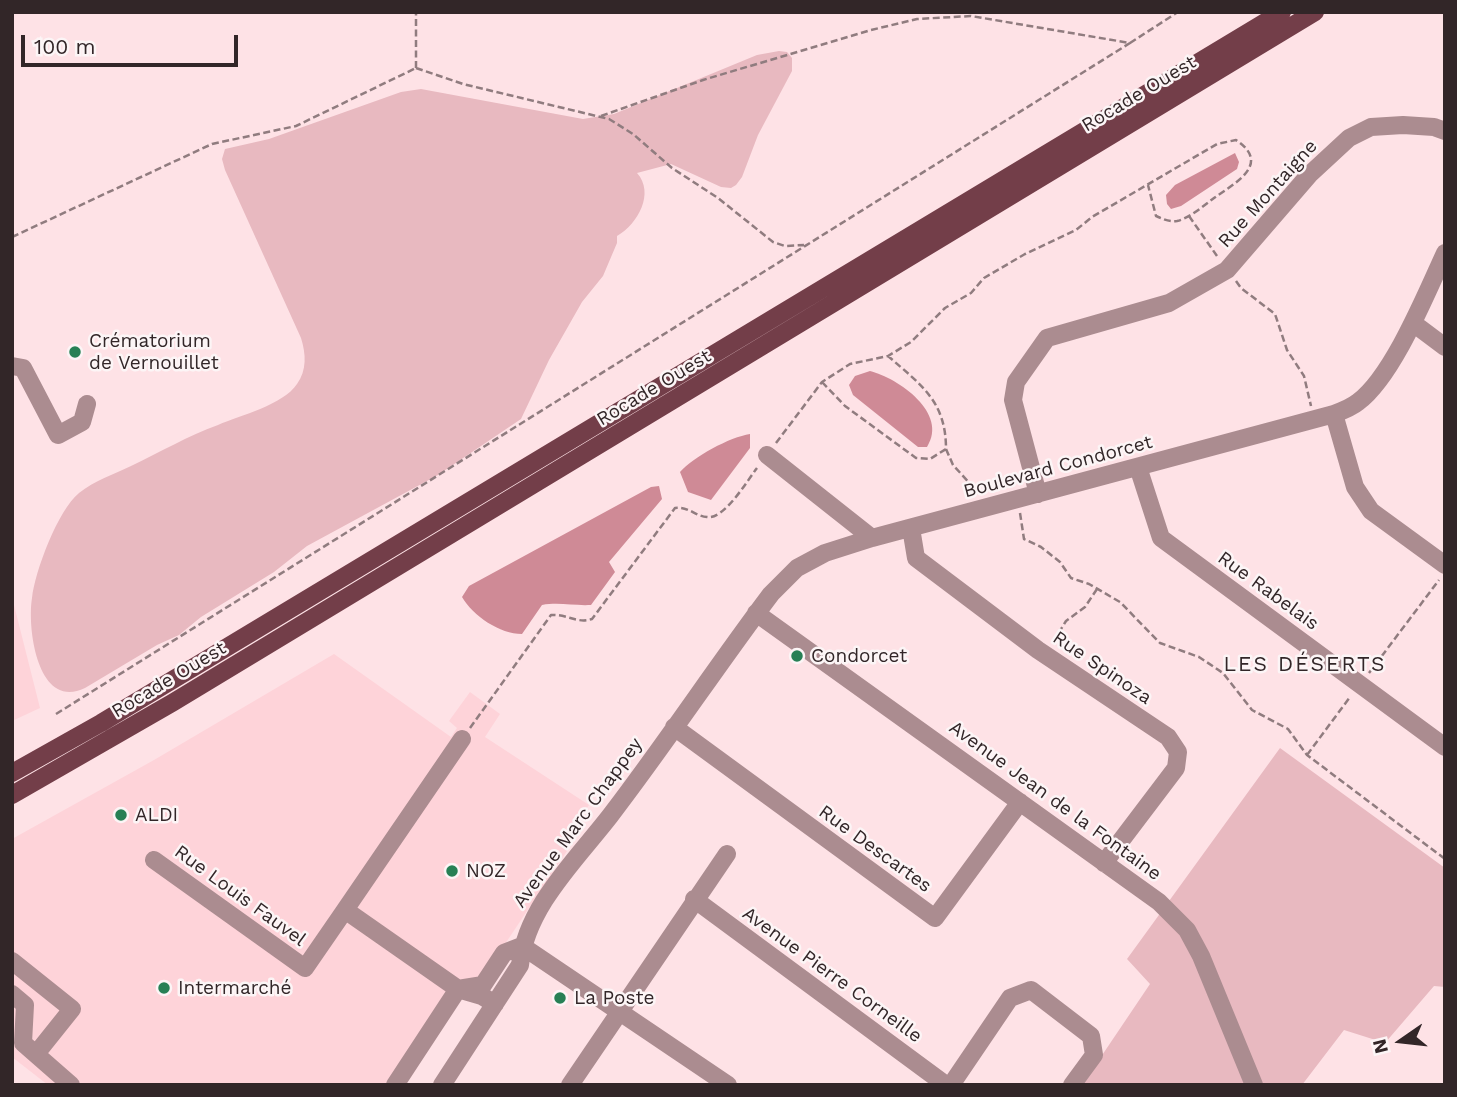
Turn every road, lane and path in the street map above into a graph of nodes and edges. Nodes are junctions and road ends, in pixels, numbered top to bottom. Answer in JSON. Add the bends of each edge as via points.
{"nodes":[{"id":1,"x":416,"y":12,"type":"edge"},
{"id":2,"x":1178,"y":12,"type":"edge"},
{"id":3,"x":1282,"y":12,"type":"edge"},
{"id":4,"x":1315,"y":12,"type":"edge"},
{"id":5,"x":1130,"y":43,"type":"junction"},
{"id":6,"x":416,"y":68,"type":"junction"},
{"id":7,"x":601,"y":116,"type":"junction"},
{"id":8,"x":1445,"y":131,"type":"edge"},
{"id":9,"x":1148,"y":185,"type":"junction"},
{"id":10,"x":1189,"y":216,"type":"junction"},
{"id":11,"x":12,"y":237,"type":"edge"},
{"id":12,"x":809,"y":244,"type":"junction"},
{"id":13,"x":1445,"y":253,"type":"edge"},
{"id":14,"x":1227,"y":270,"type":"junction"},
{"id":15,"x":1413,"y":323,"type":"junction"},
{"id":16,"x":1445,"y":347,"type":"edge"},
{"id":17,"x":888,"y":355,"type":"junction"},
{"id":18,"x":12,"y":366,"type":"edge"},
{"id":19,"x":822,"y":382,"type":"junction"},
{"id":20,"x":87,"y":404,"type":"dead end"},
{"id":21,"x":1334,"y":414,"type":"junction"},
{"id":22,"x":1314,"y":420,"type":"junction"},
{"id":23,"x":946,"y":449,"type":"junction"},
{"id":24,"x":766,"y":455,"type":"junction"},
{"id":25,"x":1138,"y":467,"type":"junction"},
{"id":26,"x":1038,"y":494,"type":"junction"},
{"id":27,"x":1018,"y":499,"type":"junction"},
{"id":28,"x":981,"y":509,"type":"junction"},
{"id":29,"x":911,"y":528,"type":"junction"},
{"id":30,"x":872,"y":538,"type":"junction"},
{"id":31,"x":1445,"y":565,"type":"edge"},
{"id":32,"x":1445,"y":572,"type":"edge"},
{"id":33,"x":1097,"y":589,"type":"junction"},
{"id":34,"x":756,"y":613,"type":"junction"},
{"id":35,"x":1038,"y":650,"type":"junction"},
{"id":36,"x":1360,"y":684,"type":"junction"},
{"id":37,"x":56,"y":714,"type":"dead end"},
{"id":38,"x":674,"y":727,"type":"junction"},
{"id":39,"x":462,"y":739,"type":"joint"},
{"id":40,"x":1445,"y":747,"type":"edge"},
{"id":41,"x":1307,"y":755,"type":"junction"},
{"id":42,"x":12,"y":774,"type":"edge"},
{"id":43,"x":12,"y":795,"type":"edge"},
{"id":44,"x":1020,"y":802,"type":"junction"},
{"id":45,"x":727,"y":853,"type":"dead end"},
{"id":46,"x":1445,"y":859,"type":"edge"},
{"id":47,"x":154,"y":860,"type":"dead end"},
{"id":48,"x":1104,"y":863,"type":"junction"},
{"id":49,"x":694,"y":899,"type":"junction"},
{"id":50,"x":345,"y":910,"type":"junction"},
{"id":51,"x":522,"y":946,"type":"junction"},
{"id":52,"x":12,"y":961,"type":"edge"},
{"id":53,"x":458,"y":989,"type":"junction"},
{"id":54,"x":12,"y":994,"type":"edge"},
{"id":55,"x":495,"y":1004,"type":"junction"},
{"id":56,"x":619,"y":1011,"type":"junction"},
{"id":57,"x":36,"y":1054,"type":"junction"},
{"id":58,"x":71,"y":1085,"type":"edge"},
{"id":59,"x":396,"y":1085,"type":"edge"},
{"id":60,"x":442,"y":1085,"type":"edge"},
{"id":61,"x":570,"y":1085,"type":"edge"},
{"id":62,"x":728,"y":1085,"type":"edge"},
{"id":63,"x":948,"y":1085,"type":"edge"},
{"id":64,"x":1072,"y":1085,"type":"edge"},
{"id":65,"x":1254,"y":1085,"type":"edge"}],
"edges":[{"from":1,"to":6,"type":"path"},
{"from":2,"to":5,"type":"path"},
{"from":3,"to":42,"type":"main road","name":"Rocade Ouest"},
{"from":4,"to":43,"type":"main road","name":"Rocade Ouest","via":[[240,663]]},
{"from":5,"to":7,"type":"path","via":[[971,16],[917,19],[703,80]]},
{"from":5,"to":12,"type":"path"},
{"from":6,"to":7,"type":"path","via":[[463,84]]},
{"from":6,"to":11,"type":"path","via":[[296,126],[212,144]]},
{"from":7,"to":12,"type":"path","via":[[774,242]]},
{"from":8,"to":14,"type":"street","name":"Rue Montaigne","via":[[1404,125],[1371,127],[1349,138],[1308,175]]},
{"from":9,"to":10,"type":"path","via":[[1156,216],[1165,220]]},
{"from":9,"to":10,"type":"path","via":[[1217,144],[1236,140],[1247,147],[1251,161],[1247,174]]},
{"from":9,"to":17,"type":"path","via":[[1076,230],[984,278],[911,342]]},
{"from":10,"to":14,"type":"path"},
{"from":12,"to":37,"type":"path"},
{"from":13,"to":15,"type":"street","name":"Boulevard Condorcet"},
{"from":14,"to":22,"type":"path","via":[[1241,288],[1275,314],[1287,350],[1304,376]]},
{"from":14,"to":26,"type":"street","name":"Rue Montaigne","via":[[1169,303],[1047,338],[1016,382],[1013,400]]},
{"from":15,"to":16,"type":"street"},
{"from":15,"to":21,"type":"street","name":"Boulevard Condorcet","via":[[1377,384],[1358,403]]},
{"from":17,"to":19,"type":"path","via":[[850,364]]},
{"from":17,"to":23,"type":"path","via":[[937,403]]},
{"from":18,"to":20,"type":"street","via":[[23,368],[58,435],[82,422]]},
{"from":19,"to":23,"type":"path","via":[[845,406],[916,458],[930,459]]},
{"from":19,"to":24,"type":"path"},
{"from":21,"to":22,"type":"street","name":"Boulevard Condorcet"},
{"from":21,"to":31,"type":"street","via":[[1355,487],[1371,511]]},
{"from":22,"to":25,"type":"street","name":"Boulevard Condorcet"},
{"from":23,"to":28,"type":"path","via":[[953,465],[974,488]]},
{"from":24,"to":30,"type":"street"},
{"from":24,"to":39,"type":"path","via":[[719,515],[708,518],[675,508],[592,619],[582,622],[551,615]]},
{"from":25,"to":26,"type":"street","name":"Boulevard Condorcet"},
{"from":25,"to":36,"type":"street","name":"Rue Rabelais","via":[[1161,538]]},
{"from":26,"to":27,"type":"street","name":"Boulevard Condorcet"},
{"from":27,"to":28,"type":"street","name":"Boulevard Condorcet"},
{"from":27,"to":33,"type":"path","via":[[1024,539],[1060,562],[1071,578]]},
{"from":28,"to":29,"type":"street","name":"Boulevard Condorcet"},
{"from":29,"to":30,"type":"street","name":"Boulevard Condorcet"},
{"from":29,"to":35,"type":"street","name":"Rue Spinoza","via":[[916,558]]},
{"from":30,"to":34,"type":"street","name":"Boulevard Condorcet","via":[[825,553],[797,568]]},
{"from":32,"to":36,"type":"path"},
{"from":33,"to":35,"type":"path","via":[[1085,607],[1066,621],[1056,640]]},
{"from":33,"to":41,"type":"path","via":[[1120,602],[1160,643],[1199,657],[1223,673],[1252,710],[1288,729]]},
{"from":34,"to":38,"type":"street","name":"Boulevard Condorcet"},
{"from":34,"to":44,"type":"street","name":"Avenue Jean de la Fontaine"},
{"from":35,"to":48,"type":"street","name":"Rue Spinoza","via":[[1168,737],[1178,752],[1176,768]]},
{"from":36,"to":40,"type":"street","name":"Rue Rabelais"},
{"from":36,"to":41,"type":"path"},
{"from":38,"to":44,"type":"street","name":"Rue Descartes","via":[[935,919]]},
{"from":38,"to":51,"type":"street","name":"Avenue Marc Chappey","via":[[578,853],[530,925]]},
{"from":39,"to":50,"type":"street"},
{"from":41,"to":46,"type":"path"},
{"from":44,"to":48,"type":"street","name":"Avenue Jean de la Fontaine"},
{"from":45,"to":49,"type":"street"},
{"from":47,"to":50,"type":"street","name":"Rue Louis Fauvel","via":[[305,968]]},
{"from":48,"to":65,"type":"street","name":"Avenue Jean de la Fontaine","via":[[1159,902],[1187,930]]},
{"from":49,"to":56,"type":"street"},
{"from":49,"to":63,"type":"street","name":"Avenue Pierre Corneille"},
{"from":50,"to":53,"type":"street"},
{"from":51,"to":53,"type":"street","name":"Avenue Marc Chappey","via":[[504,953],[483,985]]},
{"from":51,"to":55,"type":"street","name":"Avenue Marc Chappey","via":[[520,965]]},
{"from":51,"to":56,"type":"street"},
{"from":52,"to":57,"type":"street","via":[[72,1009]]},
{"from":53,"to":55,"type":"street"},
{"from":53,"to":59,"type":"street"},
{"from":54,"to":57,"type":"street","via":[[25,1005],[23,1044]]},
{"from":55,"to":60,"type":"street","name":"Avenue Marc Chappey"},
{"from":56,"to":61,"type":"street"},
{"from":56,"to":62,"type":"street"},
{"from":57,"to":58,"type":"street"},
{"from":63,"to":64,"type":"street","via":[[1010,998],[1031,990],[1091,1036],[1094,1055]]}]}
